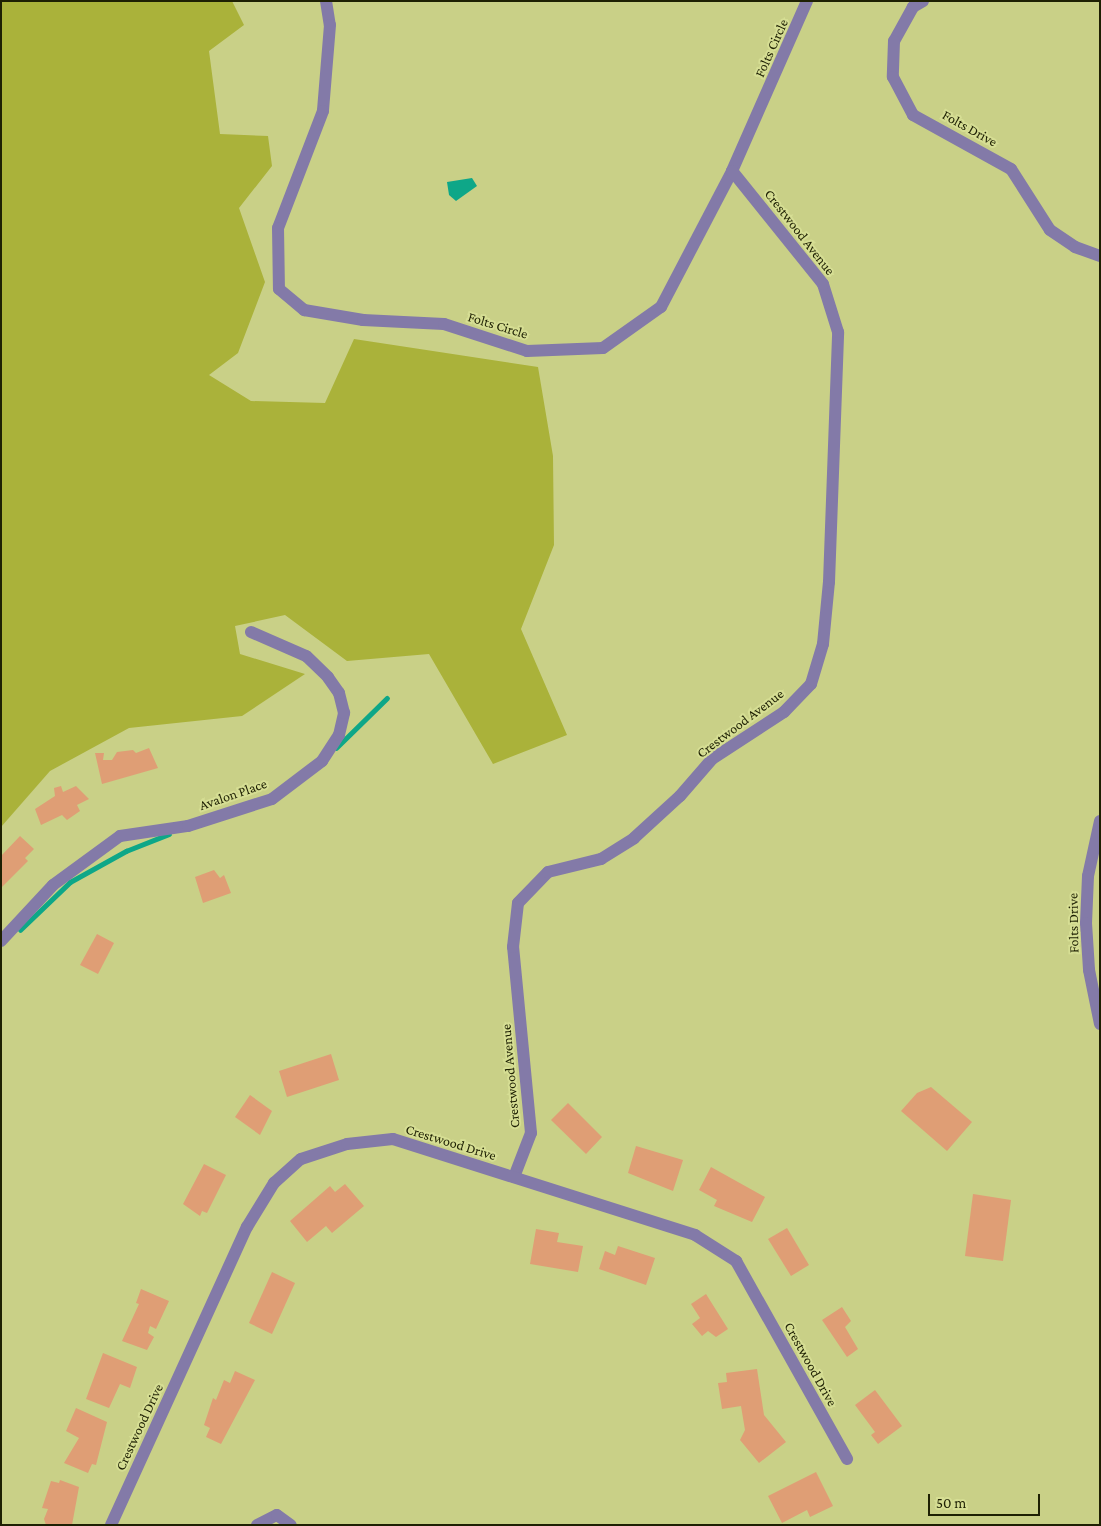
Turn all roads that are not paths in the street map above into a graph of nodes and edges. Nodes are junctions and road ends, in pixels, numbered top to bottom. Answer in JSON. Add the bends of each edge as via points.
{"nodes":[{"id":1,"x":326,"y":1,"type":"edge"},
{"id":2,"x":806,"y":1,"type":"edge"},
{"id":3,"x":923,"y":1,"type":"edge"},
{"id":4,"x":732,"y":171,"type":"junction"},
{"id":5,"x":1100,"y":256,"type":"edge"},
{"id":6,"x":252,"y":632,"type":"dead end"},
{"id":7,"x":1100,"y":821,"type":"edge"},
{"id":8,"x":1,"y":941,"type":"edge"},
{"id":9,"x":1100,"y":1024,"type":"edge"},
{"id":10,"x":514,"y":1177,"type":"junction"},
{"id":11,"x":847,"y":1459,"type":"dead end"},
{"id":12,"x":111,"y":1525,"type":"edge"},
{"id":13,"x":257,"y":1525,"type":"edge"},
{"id":14,"x":291,"y":1525,"type":"edge"}],
"edges":[{"from":1,"to":4,"type":"street","name":"Folts Circle","via":[[330,25],[324,111],[278,228],[279,289],[304,310],[363,320],[444,324],[527,351],[603,348],[661,307]]},
{"from":2,"to":4,"type":"street","name":"Folts Circle"},
{"from":3,"to":5,"type":"street","name":"Folts Drive","via":[[913,7],[894,40],[893,77],[913,115],[1011,169],[1050,230],[1075,247]]},
{"from":4,"to":10,"type":"street","name":"Crestwood Avenue","via":[[823,284],[838,332],[829,582],[823,644],[811,684],[784,712],[712,759],[680,796],[634,838],[601,859],[548,872],[518,903],[513,947],[531,1133]]},
{"from":6,"to":8,"type":"street","name":"Avalon Place","via":[[306,656],[339,693],[344,713],[339,735],[322,761],[272,799],[188,826],[120,836],[53,885]]},
{"from":7,"to":9,"type":"street","name":"Folts Drive","via":[[1088,876],[1086,923],[1089,970]]},
{"from":10,"to":11,"type":"street","name":"Crestwood Drive","via":[[695,1235],[736,1261]]},
{"from":10,"to":12,"type":"street","name":"Crestwood Drive","via":[[393,1139],[347,1144],[301,1159],[274,1183],[248,1227]]},
{"from":13,"to":14,"type":"street","via":[[277,1515]]}]}
